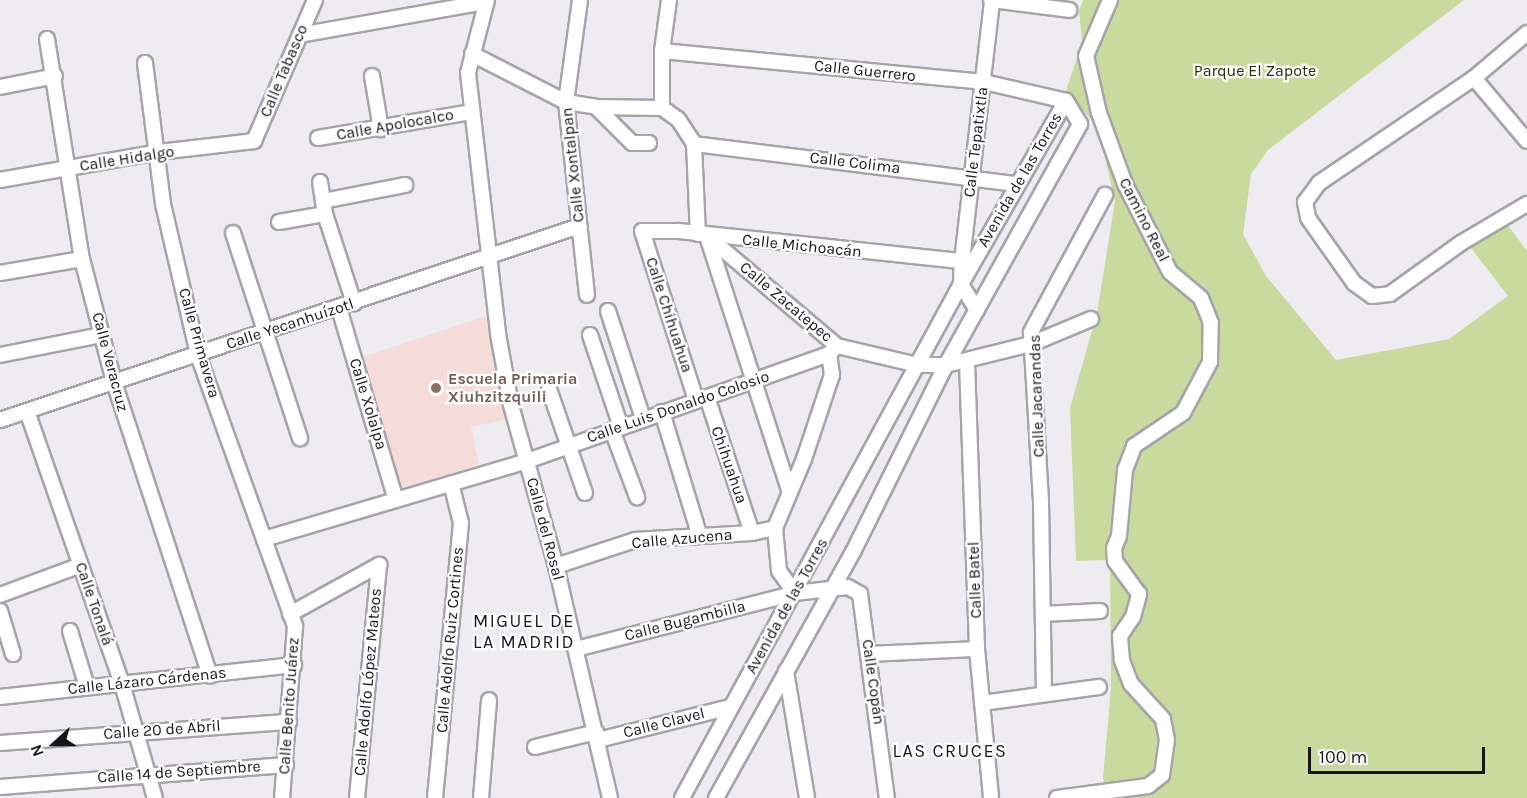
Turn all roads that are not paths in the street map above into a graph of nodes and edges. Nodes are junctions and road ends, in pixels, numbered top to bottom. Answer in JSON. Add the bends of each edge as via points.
{"nodes":[{"id":1,"x":315,"y":0,"type":"edge"},
{"id":2,"x":580,"y":0,"type":"edge"},
{"id":3,"x":669,"y":0,"type":"edge"},
{"id":4,"x":992,"y":0,"type":"edge"},
{"id":5,"x":1110,"y":0,"type":"edge"},
{"id":6,"x":487,"y":1,"type":"edge"},
{"id":7,"x":1069,"y":10,"type":"dead end"},
{"id":8,"x":1527,"y":33,"type":"edge"},
{"id":9,"x":300,"y":35,"type":"junction"},
{"id":10,"x":47,"y":39,"type":"dead end"},
{"id":11,"x":662,"y":51,"type":"junction"},
{"id":12,"x":472,"y":54,"type":"junction"},
{"id":13,"x":145,"y":63,"type":"dead end"},
{"id":14,"x":55,"y":76,"type":"junction"},
{"id":15,"x":372,"y":76,"type":"dead end"},
{"id":16,"x":1474,"y":78,"type":"junction"},
{"id":17,"x":984,"y":82,"type":"junction"},
{"id":18,"x":0,"y":87,"type":"edge"},
{"id":19,"x":1066,"y":101,"type":"junction"},
{"id":20,"x":566,"y":102,"type":"junction"},
{"id":21,"x":596,"y":107,"type":"junction"},
{"id":22,"x":662,"y":108,"type":"junction"},
{"id":23,"x":471,"y":112,"type":"junction"},
{"id":24,"x":381,"y":129,"type":"junction"},
{"id":25,"x":318,"y":138,"type":"dead end"},
{"id":26,"x":254,"y":141,"type":"joint"},
{"id":27,"x":1527,"y":141,"type":"edge"},
{"id":28,"x":649,"y":143,"type":"dead end"},
{"id":29,"x":694,"y":144,"type":"junction"},
{"id":30,"x":159,"y":152,"type":"junction"},
{"id":31,"x":69,"y":168,"type":"junction"},
{"id":32,"x":971,"y":176,"type":"junction"},
{"id":33,"x":0,"y":180,"type":"edge"},
{"id":34,"x":320,"y":182,"type":"dead end"},
{"id":35,"x":1016,"y":184,"type":"junction"},
{"id":36,"x":405,"y":185,"type":"dead end"},
{"id":37,"x":1105,"y":195,"type":"dead end"},
{"id":38,"x":1527,"y":204,"type":"edge"},
{"id":39,"x":324,"y":207,"type":"junction"},
{"id":40,"x":279,"y":222,"type":"dead end"},
{"id":41,"x":579,"y":226,"type":"junction"},
{"id":42,"x":642,"y":231,"type":"joint"},
{"id":43,"x":233,"y":233,"type":"dead end"},
{"id":44,"x":703,"y":235,"type":"junction"},
{"id":45,"x":82,"y":259,"type":"junction"},
{"id":46,"x":490,"y":259,"type":"junction"},
{"id":47,"x":962,"y":261,"type":"junction"},
{"id":48,"x":0,"y":273,"type":"edge"},
{"id":49,"x":961,"y":284,"type":"junction"},
{"id":50,"x":586,"y":295,"type":"dead end"},
{"id":51,"x":354,"y":303,"type":"junction"},
{"id":52,"x":339,"y":308,"type":"junction"},
{"id":53,"x":608,"y":310,"type":"dead end"},
{"id":54,"x":976,"y":310,"type":"junction"},
{"id":55,"x":1091,"y":319,"type":"dead end"},
{"id":56,"x":268,"y":332,"type":"junction"},
{"id":57,"x":102,"y":335,"type":"junction"},
{"id":58,"x":590,"y":335,"type":"dead end"},
{"id":59,"x":1031,"y":344,"type":"junction"},
{"id":60,"x":833,"y":350,"type":"junction"},
{"id":61,"x":0,"y":355,"type":"edge"},
{"id":62,"x":198,"y":355,"type":"junction"},
{"id":63,"x":967,"y":362,"type":"junction"},
{"id":64,"x":918,"y":365,"type":"junction"},
{"id":65,"x":946,"y":365,"type":"junction"},
{"id":66,"x":755,"y":381,"type":"junction"},
{"id":67,"x":114,"y":382,"type":"junction"},
{"id":68,"x":549,"y":389,"type":"dead end"},
{"id":69,"x":701,"y":399,"type":"junction"},
{"id":70,"x":27,"y":411,"type":"junction"},
{"id":71,"x":662,"y":412,"type":"junction"},
{"id":72,"x":643,"y":419,"type":"junction"},
{"id":73,"x":0,"y":420,"type":"edge"},
{"id":74,"x":616,"y":429,"type":"junction"},
{"id":75,"x":300,"y":438,"type":"dead end"},
{"id":76,"x":567,"y":446,"type":"junction"},
{"id":77,"x":527,"y":461,"type":"junction"},
{"id":78,"x":452,"y":483,"type":"junction"},
{"id":79,"x":789,"y":490,"type":"junction"},
{"id":80,"x":585,"y":493,"type":"dead end"},
{"id":81,"x":637,"y":497,"type":"dead end"},
{"id":82,"x":396,"y":500,"type":"junction"},
{"id":83,"x":775,"y":528,"type":"junction"},
{"id":84,"x":752,"y":533,"type":"junction"},
{"id":85,"x":699,"y":534,"type":"junction"},
{"id":86,"x":264,"y":540,"type":"junction"},
{"id":87,"x":81,"y":565,"type":"junction"},
{"id":88,"x":556,"y":566,"type":"junction"},
{"id":89,"x":834,"y":587,"type":"junction"},
{"id":90,"x":795,"y":593,"type":"junction"},
{"id":91,"x":0,"y":595,"type":"edge"},
{"id":92,"x":0,"y":610,"type":"edge"},
{"id":93,"x":1100,"y":610,"type":"dead end"},
{"id":94,"x":290,"y":614,"type":"junction"},
{"id":95,"x":1043,"y":614,"type":"junction"},
{"id":96,"x":70,"y":631,"type":"dead end"},
{"id":97,"x":3,"y":634,"type":"edge"},
{"id":98,"x":576,"y":649,"type":"junction"},
{"id":99,"x":977,"y":649,"type":"junction"},
{"id":100,"x":13,"y":654,"type":"dead end"},
{"id":101,"x":870,"y":654,"type":"junction"},
{"id":102,"x":294,"y":665,"type":"junction"},
{"id":103,"x":786,"y":671,"type":"junction"},
{"id":104,"x":210,"y":676,"type":"junction"},
{"id":105,"x":122,"y":684,"type":"junction"},
{"id":106,"x":87,"y":687,"type":"junction"},
{"id":107,"x":1099,"y":687,"type":"dead end"},
{"id":108,"x":1044,"y":693,"type":"junction"},
{"id":109,"x":0,"y":697,"type":"edge"},
{"id":110,"x":489,"y":700,"type":"dead end"},
{"id":111,"x":982,"y":702,"type":"junction"},
{"id":112,"x":730,"y":707,"type":"junction"},
{"id":113,"x":289,"y":722,"type":"junction"},
{"id":114,"x":134,"y":731,"type":"junction"},
{"id":115,"x":597,"y":736,"type":"junction"},
{"id":116,"x":0,"y":743,"type":"edge"},
{"id":117,"x":535,"y":747,"type":"dead end"},
{"id":118,"x":286,"y":765,"type":"junction"},
{"id":119,"x":148,"y":773,"type":"junction"},
{"id":120,"x":0,"y":787,"type":"edge"},
{"id":121,"x":1096,"y":796,"type":"edge"},
{"id":122,"x":155,"y":798,"type":"edge"},
{"id":123,"x":282,"y":798,"type":"edge"},
{"id":124,"x":357,"y":798,"type":"edge"},
{"id":125,"x":435,"y":798,"type":"edge"},
{"id":126,"x":480,"y":798,"type":"edge"},
{"id":127,"x":610,"y":798,"type":"edge"},
{"id":128,"x":682,"y":798,"type":"edge"},
{"id":129,"x":716,"y":798,"type":"edge"},
{"id":130,"x":807,"y":798,"type":"edge"},
{"id":131,"x":887,"y":798,"type":"edge"},
{"id":132,"x":991,"y":798,"type":"edge"},
{"id":133,"x":1057,"y":798,"type":"edge"}],
"edges":[{"from":1,"to":9,"type":"street","name":"Calle Tabasco"},
{"from":2,"to":20,"type":"street","name":"Calle Xontalpan"},
{"from":3,"to":11,"type":"street"},
{"from":4,"to":7,"type":"street"},
{"from":4,"to":17,"type":"street","name":"Calle Tepatixtla"},
{"from":5,"to":121,"type":"street","name":"Camino Real","via":[[1086,56],[1100,113],[1125,184],[1170,272],[1201,298],[1211,323],[1210,362],[1183,413],[1134,446],[1125,470],[1119,536],[1114,548],[1115,561],[1139,594],[1133,617],[1120,636],[1122,660],[1131,684],[1163,719],[1167,740],[1162,775],[1148,786]]},
{"from":6,"to":9,"type":"street"},
{"from":6,"to":12,"type":"street","name":"Calle Apolocalco"},
{"from":8,"to":16,"type":"street"},
{"from":9,"to":26,"type":"street","name":"Calle Tabasco"},
{"from":10,"to":14,"type":"street","name":"Calle Veracruz"},
{"from":11,"to":17,"type":"street","name":"Calle Guerrero"},
{"from":11,"to":22,"type":"street"},
{"from":12,"to":20,"type":"street"},
{"from":12,"to":23,"type":"street","name":"Calle Apolocalco","via":[[468,73]]},
{"from":13,"to":30,"type":"street","name":"Calle Primavera"},
{"from":14,"to":18,"type":"street"},
{"from":14,"to":31,"type":"street","name":"Calle Veracruz"},
{"from":15,"to":24,"type":"street"},
{"from":16,"to":27,"type":"street"},
{"from":16,"to":38,"type":"street","via":[[1319,183],[1305,202],[1308,218],[1354,283],[1372,296],[1390,294],[1461,243]]},
{"from":17,"to":19,"type":"street","name":"Calle Guerrero"},
{"from":17,"to":32,"type":"street","name":"Calle Tepatixtla"},
{"from":19,"to":35,"type":"street","name":"Avenida de las Torres"},
{"from":19,"to":54,"type":"street","name":"Avenida de las Torres","via":[[1080,124]]},
{"from":20,"to":21,"type":"street"},
{"from":20,"to":41,"type":"street","name":"Calle Xontalpan"},
{"from":21,"to":22,"type":"street"},
{"from":21,"to":28,"type":"street","via":[[632,143]]},
{"from":22,"to":29,"type":"street","via":[[678,119]]},
{"from":23,"to":24,"type":"street","name":"Calle Apolocalco"},
{"from":23,"to":46,"type":"street","name":"Calle Apolocalco"},
{"from":24,"to":25,"type":"street","name":"Calle Apolocalco"},
{"from":26,"to":30,"type":"street","name":"Calle Hidalgo"},
{"from":29,"to":32,"type":"street","name":"Calle Colima"},
{"from":29,"to":44,"type":"street"},
{"from":30,"to":31,"type":"street","name":"Calle Hidalgo"},
{"from":30,"to":62,"type":"street","name":"Calle Primavera","via":[[163,204]]},
{"from":31,"to":33,"type":"street","name":"Calle Hidalgo"},
{"from":31,"to":45,"type":"street","name":"Calle Veracruz"},
{"from":32,"to":35,"type":"street","name":"Calle Colima"},
{"from":32,"to":47,"type":"street","name":"Calle Tepatixtla"},
{"from":34,"to":39,"type":"street"},
{"from":35,"to":49,"type":"street","name":"Avenida de las Torres"},
{"from":36,"to":39,"type":"street"},
{"from":37,"to":59,"type":"street","name":"Calle Jacarandas","via":[[1031,332]]},
{"from":39,"to":40,"type":"street"},
{"from":39,"to":51,"type":"street"},
{"from":41,"to":46,"type":"street","name":"Calle Yecanhuízotl"},
{"from":41,"to":50,"type":"street","name":"Calle Xontalpan"},
{"from":42,"to":44,"type":"street","name":"Calle Michoacán"},
{"from":42,"to":69,"type":"street","name":"Calle Chihuahua"},
{"from":43,"to":56,"type":"street"},
{"from":44,"to":47,"type":"street","name":"Calle Michoacán"},
{"from":44,"to":60,"type":"street","name":"Calle Zacatepec"},
{"from":44,"to":66,"type":"street"},
{"from":45,"to":48,"type":"street"},
{"from":45,"to":57,"type":"street","name":"Calle Veracruz"},
{"from":46,"to":51,"type":"street","name":"Calle Yecanhuízotl"},
{"from":46,"to":77,"type":"street","name":"Calle del Rosal","via":[[511,405]]},
{"from":47,"to":49,"type":"street","name":"Calle Tepatixtla"},
{"from":49,"to":54,"type":"street"},
{"from":49,"to":64,"type":"street","name":"Avenida de las Torres"},
{"from":51,"to":52,"type":"street","name":"Calle Yecanhuízotl"},
{"from":52,"to":56,"type":"street","name":"Calle Yecanhuízotl"},
{"from":52,"to":82,"type":"street","name":"Calle Xolalpa"},
{"from":53,"to":72,"type":"street"},
{"from":54,"to":65,"type":"street","name":"Avenida de las Torres"},
{"from":55,"to":59,"type":"street"},
{"from":56,"to":62,"type":"street","name":"Calle Yecanhuízotl"},
{"from":56,"to":75,"type":"street"},
{"from":57,"to":61,"type":"street"},
{"from":57,"to":67,"type":"street","name":"Calle Veracruz"},
{"from":58,"to":74,"type":"street"},
{"from":59,"to":63,"type":"street"},
{"from":59,"to":95,"type":"street","name":"Calle Jacarandas","via":[[1041,501]]},
{"from":60,"to":64,"type":"street"},
{"from":60,"to":66,"type":"street","name":"Calle Luis Donaldo Colosio"},
{"from":60,"to":79,"type":"street","via":[[832,375],[804,459]]},
{"from":62,"to":67,"type":"street","name":"Calle Yecanhuízotl"},
{"from":62,"to":86,"type":"street","name":"Calle Primavera"},
{"from":63,"to":65,"type":"street"},
{"from":63,"to":99,"type":"street","name":"Calle Batel"},
{"from":64,"to":65,"type":"street"},
{"from":64,"to":90,"type":"street","name":"Avenida de las Torres"},
{"from":65,"to":89,"type":"street","name":"Avenida de las Torres"},
{"from":66,"to":69,"type":"street","name":"Calle Luis Donaldo Colosio"},
{"from":66,"to":79,"type":"street"},
{"from":67,"to":70,"type":"street","name":"Calle Yecanhuízotl"},
{"from":67,"to":104,"type":"street","name":"Calle Veracruz"},
{"from":68,"to":76,"type":"street"},
{"from":69,"to":71,"type":"street","name":"Calle Luis Donaldo Colosio"},
{"from":69,"to":84,"type":"street","name":"Chihuahua"},
{"from":70,"to":73,"type":"street","name":"Calle Yecanhuízotl"},
{"from":70,"to":87,"type":"street","name":"Calle Tonalá"},
{"from":71,"to":72,"type":"street","name":"Calle Luis Donaldo Colosio"},
{"from":71,"to":85,"type":"street"},
{"from":72,"to":74,"type":"street","name":"Calle Luis Donaldo Colosio"},
{"from":74,"to":76,"type":"street","name":"Calle Luis Donaldo Colosio"},
{"from":74,"to":81,"type":"street"},
{"from":76,"to":77,"type":"street","name":"Calle Luis Donaldo Colosio"},
{"from":76,"to":80,"type":"street"},
{"from":77,"to":78,"type":"street","name":"Calle Luis Donaldo Colosio"},
{"from":77,"to":88,"type":"street","name":"Calle del Rosal"},
{"from":78,"to":82,"type":"street","name":"Calle Luis Donaldo Colosio"},
{"from":78,"to":125,"type":"street","name":"Calle Adolfo Ruiz Cortines","via":[[461,523]]},
{"from":79,"to":83,"type":"street"},
{"from":82,"to":86,"type":"street","name":"Calle Luis Donaldo Colosio"},
{"from":83,"to":84,"type":"street","name":"Calle Azucena"},
{"from":83,"to":90,"type":"street","via":[[779,571]]},
{"from":84,"to":85,"type":"street","name":"Calle Azucena"},
{"from":85,"to":88,"type":"street","name":"Calle Azucena","via":[[635,540]]},
{"from":86,"to":94,"type":"street","name":"Calle Primavera"},
{"from":87,"to":91,"type":"street"},
{"from":87,"to":105,"type":"street","name":"Calle Tonalá"},
{"from":88,"to":98,"type":"street","name":"Calle del Rosal"},
{"from":89,"to":90,"type":"street","name":"Calle Bugambilla"},
{"from":89,"to":101,"type":"street","name":"Calle Copán","via":[[848,587],[860,594]]},
{"from":89,"to":103,"type":"street","name":"Avenida de las Torres"},
{"from":90,"to":98,"type":"street","name":"Calle Bugambilla"},
{"from":90,"to":112,"type":"street","name":"Avenida de las Torres"},
{"from":92,"to":97,"type":"street"},
{"from":93,"to":95,"type":"street"},
{"from":94,"to":102,"type":"street","name":"Calle Benito Juárez","via":[[295,626]]},
{"from":94,"to":124,"type":"street","name":"Calle Adolfo López Mateos","via":[[379,565]]},
{"from":95,"to":108,"type":"street","name":"Calle Jacarandas"},
{"from":96,"to":106,"type":"street"},
{"from":97,"to":100,"type":"street"},
{"from":98,"to":115,"type":"street","name":"Calle del Rosal"},
{"from":99,"to":101,"type":"street"},
{"from":99,"to":111,"type":"street","name":"Calle Batel"},
{"from":101,"to":131,"type":"street","name":"Calle Copán"},
{"from":102,"to":104,"type":"street","name":"Calle Lázaro Cárdenas"},
{"from":102,"to":113,"type":"street","name":"Calle Benito Juárez"},
{"from":103,"to":129,"type":"street","name":"Avenida de las Torres"},
{"from":103,"to":130,"type":"street"},
{"from":104,"to":105,"type":"street","name":"Calle Lázaro Cárdenas"},
{"from":105,"to":106,"type":"street","name":"Calle Lázaro Cárdenas"},
{"from":105,"to":114,"type":"street","name":"Calle Tonalá"},
{"from":106,"to":109,"type":"street","name":"Calle Lázaro Cárdenas"},
{"from":107,"to":108,"type":"street"},
{"from":108,"to":111,"type":"street"},
{"from":110,"to":126,"type":"street"},
{"from":111,"to":132,"type":"street","name":"Calle Batel"},
{"from":112,"to":115,"type":"street","name":"Calle Clavel"},
{"from":112,"to":128,"type":"street","name":"Avenida de las Torres"},
{"from":113,"to":114,"type":"street","name":"Calle 20 de Abril"},
{"from":113,"to":118,"type":"street","name":"Calle Benito Juárez"},
{"from":114,"to":116,"type":"street","name":"Calle 20 de Abril"},
{"from":114,"to":119,"type":"street","name":"Calle Tonalá"},
{"from":115,"to":117,"type":"street","name":"Calle Clavel"},
{"from":115,"to":127,"type":"street","name":"Calle del Rosal"},
{"from":118,"to":119,"type":"street","name":"Calle 14 de Septiembre"},
{"from":118,"to":123,"type":"street","name":"Calle Benito Juárez"},
{"from":119,"to":120,"type":"street","name":"Calle 14 de Septiembre"},
{"from":119,"to":122,"type":"street","name":"Calle Tonalá"},
{"from":121,"to":133,"type":"street"}]}
